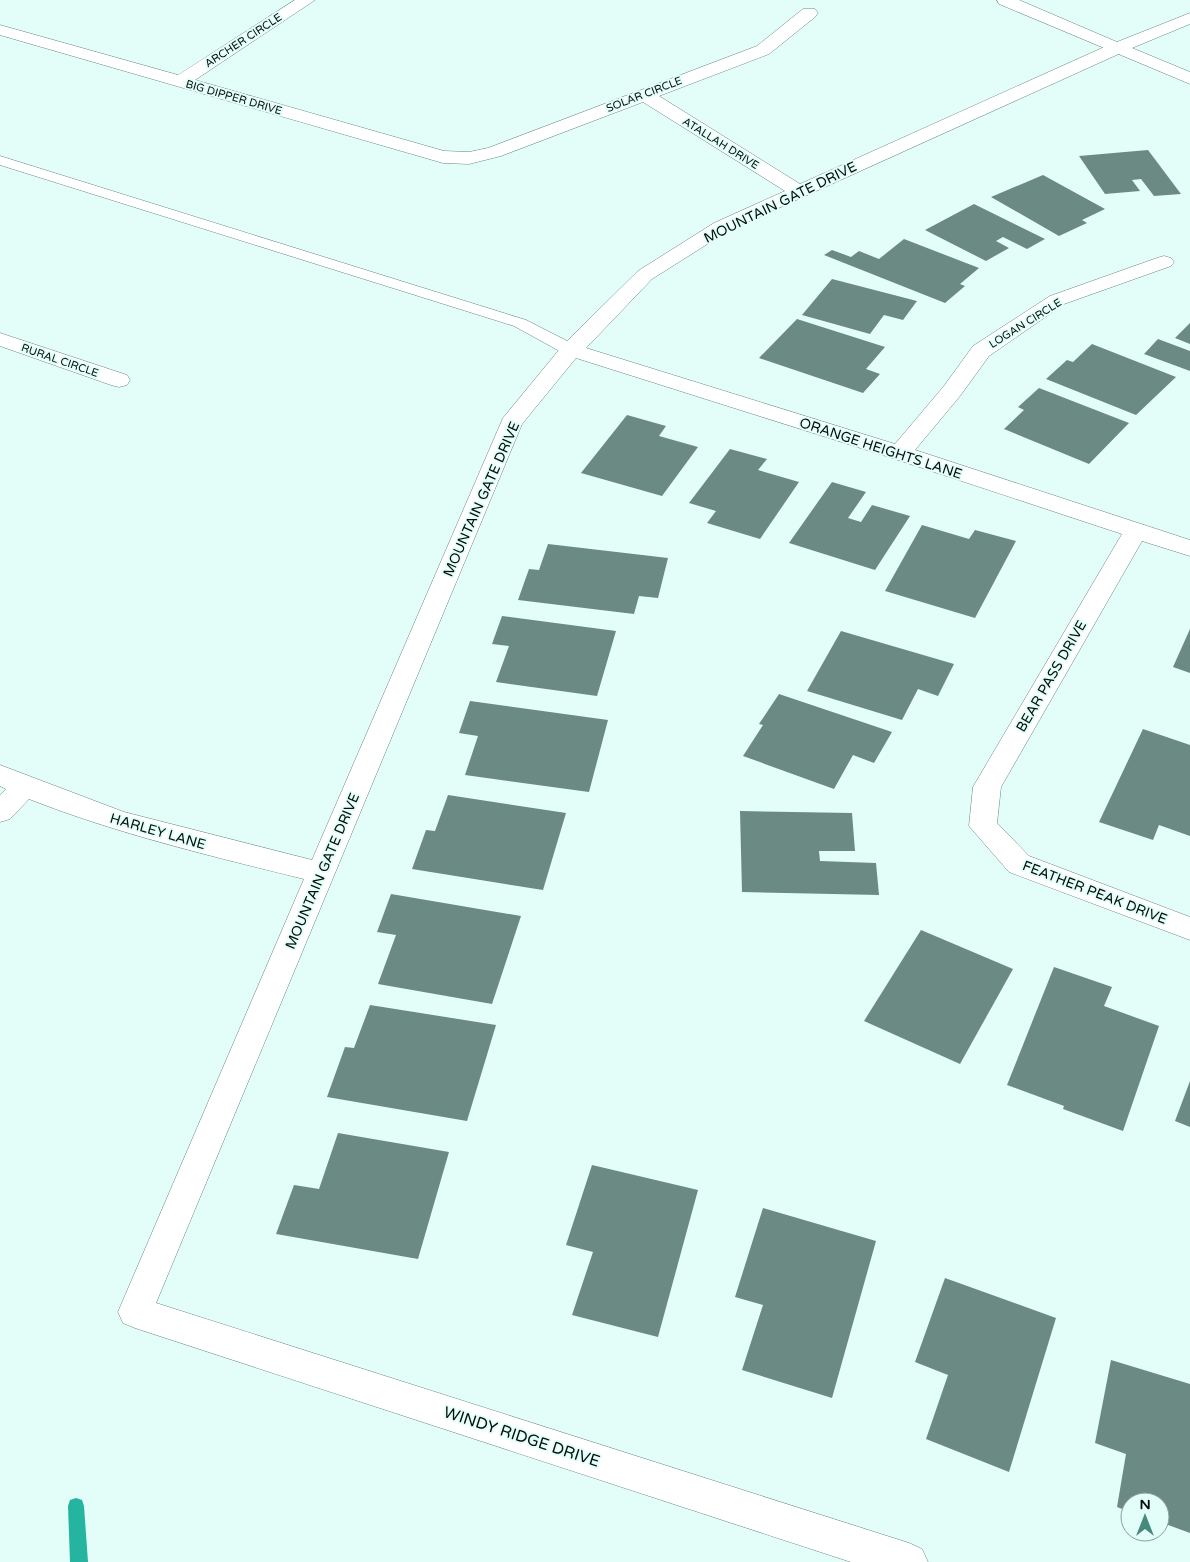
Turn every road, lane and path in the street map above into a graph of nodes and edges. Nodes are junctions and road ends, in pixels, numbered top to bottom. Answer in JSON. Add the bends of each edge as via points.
{"nodes":[{"id":1,"x":307,"y":0,"type":"edge"},
{"id":2,"x":1005,"y":0,"type":"edge"},
{"id":3,"x":809,"y":13,"type":"dead end"},
{"id":4,"x":1190,"y":18,"type":"edge"},
{"id":5,"x":0,"y":30,"type":"edge"},
{"id":6,"x":1117,"y":48,"type":"junction"},
{"id":7,"x":1190,"y":79,"type":"edge"},
{"id":8,"x":181,"y":81,"type":"junction"},
{"id":9,"x":643,"y":94,"type":"junction"},
{"id":10,"x":469,"y":158,"type":"joint"},
{"id":11,"x":0,"y":160,"type":"edge"},
{"id":12,"x":798,"y":191,"type":"junction"},
{"id":13,"x":1164,"y":262,"type":"dead end"},
{"id":14,"x":0,"y":339,"type":"edge"},
{"id":15,"x":571,"y":350,"type":"junction"},
{"id":16,"x":120,"y":380,"type":"dead end"},
{"id":17,"x":900,"y":453,"type":"junction"},
{"id":18,"x":1135,"y":532,"type":"junction"},
{"id":19,"x":1190,"y":548,"type":"edge"},
{"id":20,"x":12,"y":781,"type":"edge"},
{"id":21,"x":0,"y":812,"type":"edge"},
{"id":22,"x":983,"y":826,"type":"joint"},
{"id":23,"x":321,"y":873,"type":"junction"},
{"id":24,"x":1190,"y":929,"type":"edge"},
{"id":25,"x":135,"y":1312,"type":"joint"},
{"id":26,"x":909,"y":1562,"type":"edge"}],
"edges":[{"from":1,"to":8,"type":"street","name":"ARCHER CIRCLE"},
{"from":2,"to":6,"type":"street"},
{"from":3,"to":9,"type":"street","name":"SOLAR CIRCLE","via":[[764,50]]},
{"from":4,"to":6,"type":"street","name":"MOUNTAIN GATE DRIVE"},
{"from":5,"to":8,"type":"street","name":"BIG DIPPER DRIVE"},
{"from":6,"to":7,"type":"street"},
{"from":6,"to":12,"type":"street","name":"MOUNTAIN GATE DRIVE"},
{"from":8,"to":10,"type":"street","name":"BIG DIPPER DRIVE","via":[[443,157]]},
{"from":9,"to":10,"type":"street","name":"SOLAR CIRCLE","via":[[494,152]]},
{"from":9,"to":12,"type":"street","name":"ATALLAH DRIVE"},
{"from":11,"to":15,"type":"lane","via":[[520,323]]},
{"from":12,"to":15,"type":"street","name":"MOUNTAIN GATE DRIVE","via":[[721,227],[645,275]]},
{"from":13,"to":17,"type":"street","name":"LOGAN CIRCLE","via":[[1057,300],[981,351]]},
{"from":14,"to":16,"type":"street","name":"RURAL CIRCLE"},
{"from":15,"to":17,"type":"street","name":"ORANGE HEIGHTS LANE"},
{"from":15,"to":23,"type":"street","name":"MOUNTAIN GATE DRIVE","via":[[511,424]]},
{"from":17,"to":18,"type":"street","name":"ORANGE HEIGHTS LANE"},
{"from":18,"to":19,"type":"street","name":"ORANGE HEIGHTS LANE"},
{"from":18,"to":22,"type":"street","name":"BEAR PASS DRIVE","via":[[987,787]]},
{"from":20,"to":21,"type":"street"},
{"from":20,"to":23,"type":"street","name":"HARLEY LANE","via":[[128,824]]},
{"from":22,"to":24,"type":"street","name":"FEATHER PEAK DRIVE","via":[[1019,864]]},
{"from":23,"to":25,"type":"street","name":"MOUNTAIN GATE DRIVE"},
{"from":25,"to":26,"type":"street","name":"WINDY RIDGE DRIVE"}]}
